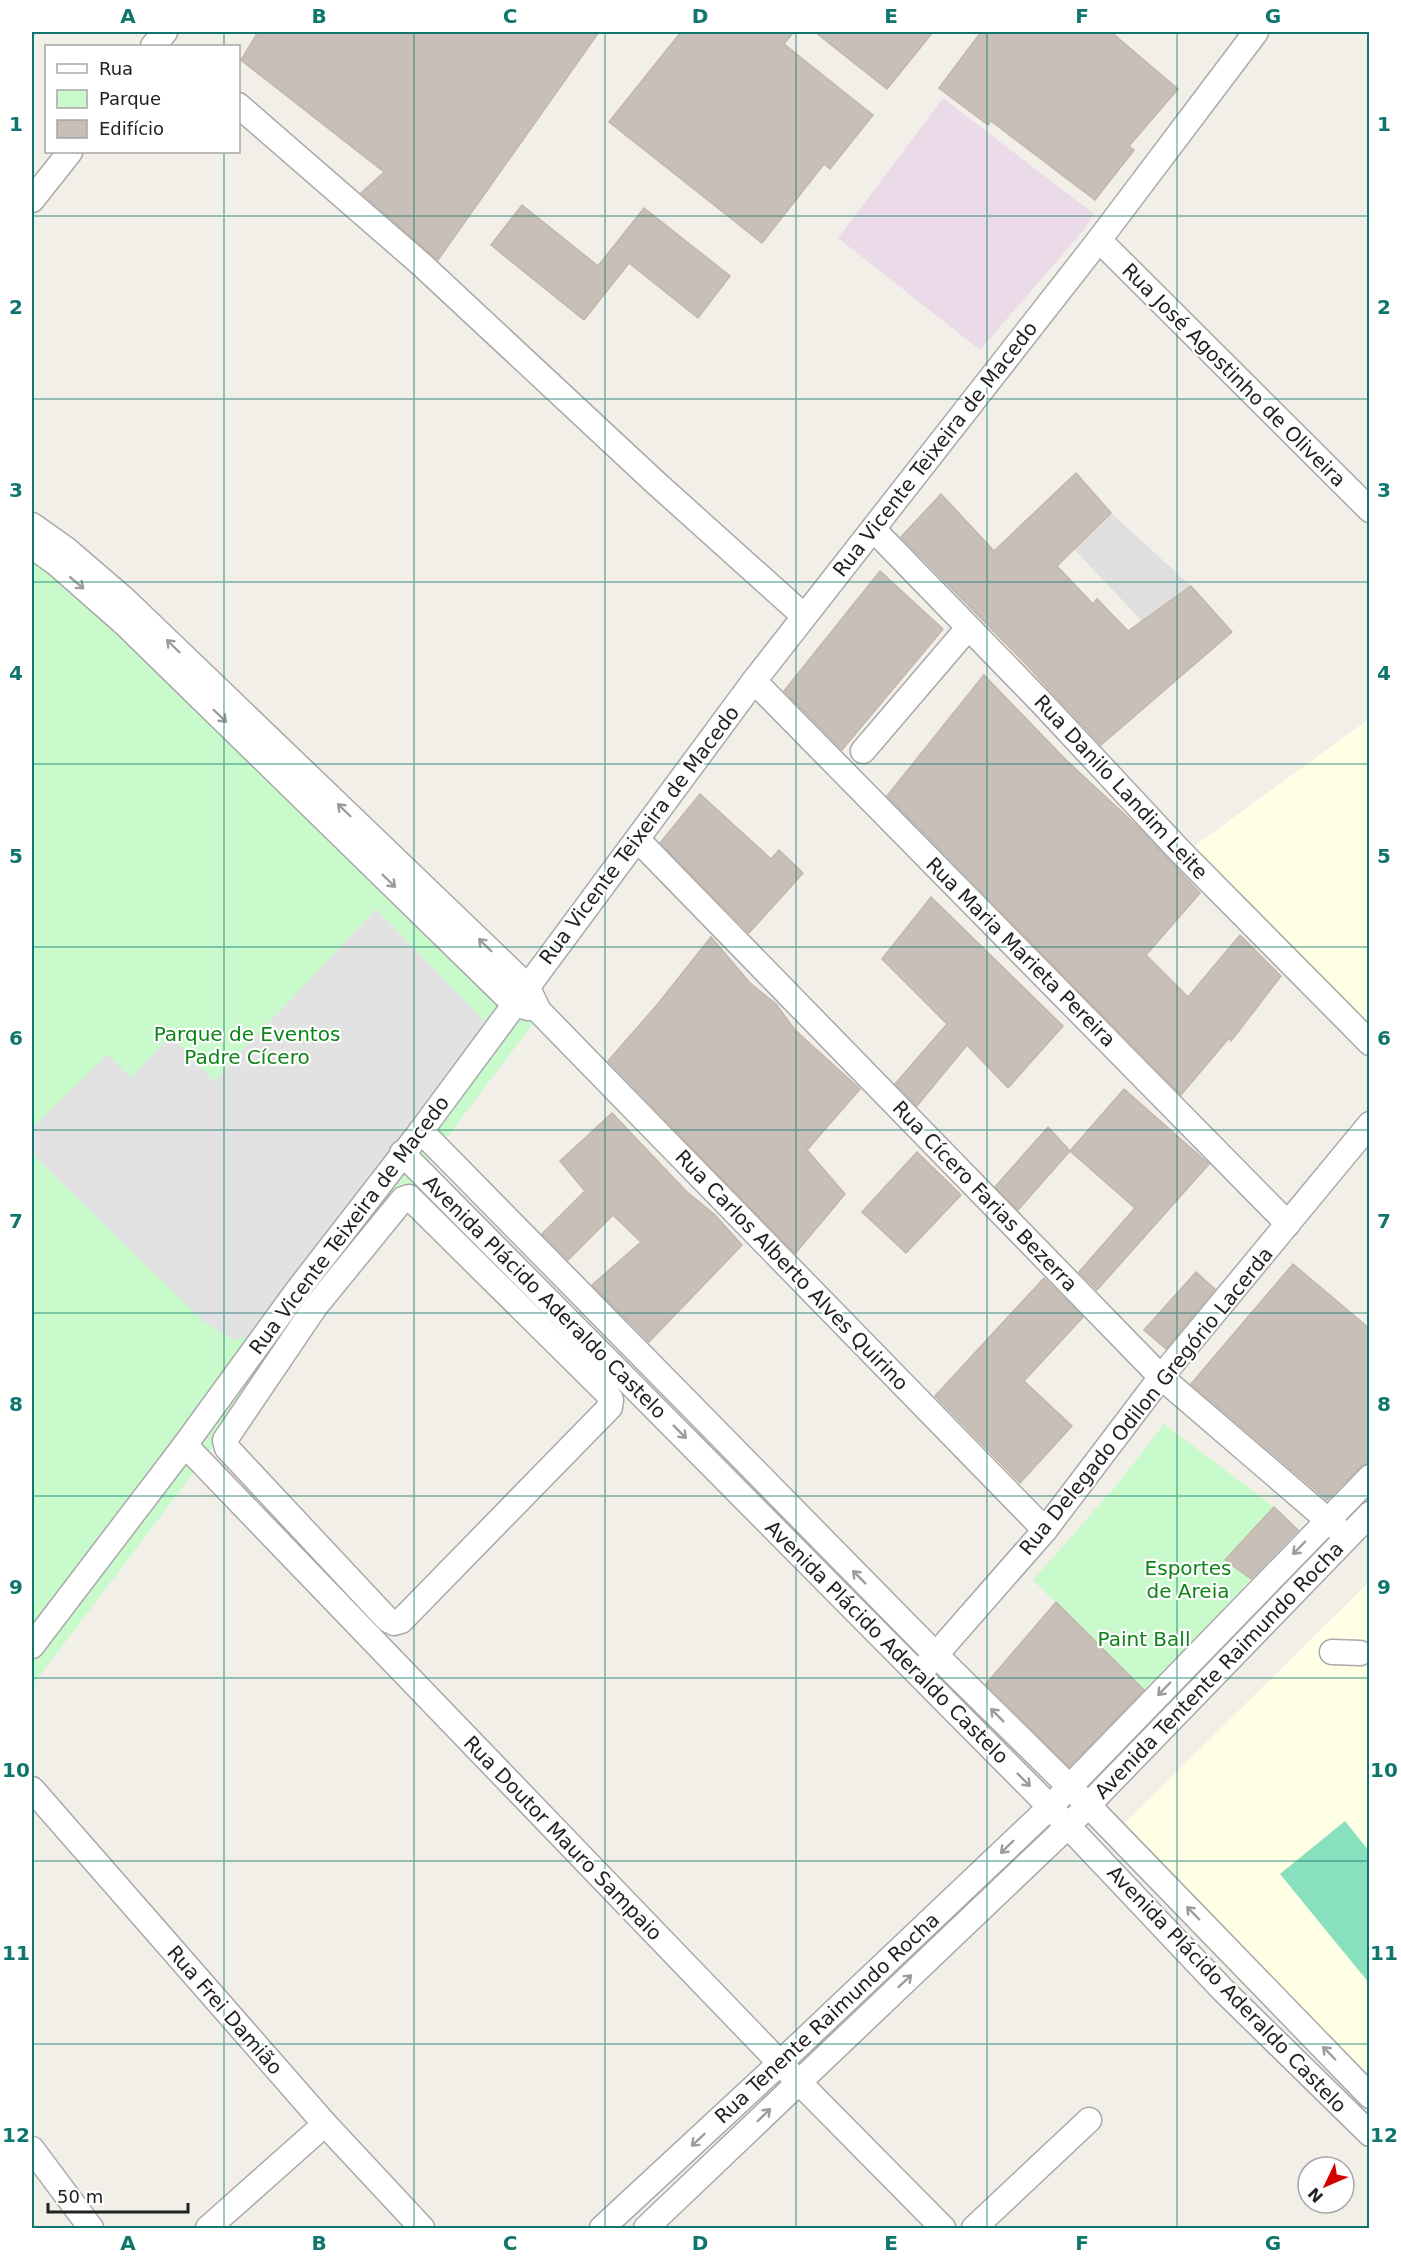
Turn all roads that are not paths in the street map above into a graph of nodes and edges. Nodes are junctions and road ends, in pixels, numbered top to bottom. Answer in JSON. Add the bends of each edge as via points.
{"nodes":[{"id":1,"x":1256,"y":32,"type":"edge"},
{"id":2,"x":240,"y":107,"type":"edge"},
{"id":3,"x":69,"y":153,"type":"edge"},
{"id":4,"x":32,"y":200,"type":"edge"},
{"id":5,"x":1099,"y":240,"type":"junction"},
{"id":6,"x":1370,"y":510,"type":"edge"},
{"id":7,"x":874,"y":530,"type":"junction"},
{"id":8,"x":38,"y":540,"type":"edge"},
{"id":9,"x":804,"y":616,"type":"junction"},
{"id":10,"x":968,"y":628,"type":"junction"},
{"id":11,"x":754,"y":681,"type":"junction"},
{"id":12,"x":862,"y":751,"type":"dead end"},
{"id":13,"x":638,"y":840,"type":"junction"},
{"id":14,"x":521,"y":995,"type":"junction"},
{"id":15,"x":1370,"y":1043,"type":"edge"},
{"id":16,"x":1370,"y":1124,"type":"edge"},
{"id":17,"x":421,"y":1131,"type":"junction"},
{"id":18,"x":402,"y":1153,"type":"junction"},
{"id":19,"x":1288,"y":1224,"type":"junction"},
{"id":20,"x":297,"y":1291,"type":"junction"},
{"id":21,"x":315,"y":1307,"type":"junction"},
{"id":22,"x":646,"y":1360,"type":"junction"},
{"id":23,"x":1161,"y":1377,"type":"junction"},
{"id":24,"x":627,"y":1378,"type":"junction"},
{"id":25,"x":185,"y":1445,"type":"junction"},
{"id":26,"x":1370,"y":1477,"type":"edge"},
{"id":27,"x":1370,"y":1514,"type":"edge"},
{"id":28,"x":1327,"y":1519,"type":"junction"},
{"id":29,"x":1044,"y":1530,"type":"junction"},
{"id":30,"x":1347,"y":1536,"type":"junction"},
{"id":31,"x":32,"y":1646,"type":"edge"},
{"id":32,"x":1332,"y":1652,"type":"dead end"},
{"id":33,"x":1360,"y":1653,"type":"dead end"},
{"id":34,"x":936,"y":1654,"type":"junction"},
{"id":35,"x":919,"y":1674,"type":"junction"},
{"id":36,"x":1069,"y":1787,"type":"junction"},
{"id":37,"x":32,"y":1789,"type":"edge"},
{"id":38,"x":1088,"y":1805,"type":"junction"},
{"id":39,"x":1050,"y":1807,"type":"junction"},
{"id":40,"x":1068,"y":1826,"type":"junction"},
{"id":41,"x":916,"y":1934,"type":"junction"},
{"id":42,"x":934,"y":1954,"type":"junction"},
{"id":43,"x":780,"y":2063,"type":"junction"},
{"id":44,"x":800,"y":2081,"type":"junction"},
{"id":45,"x":1370,"y":2096,"type":"edge"},
{"id":46,"x":1089,"y":2120,"type":"dead end"},
{"id":47,"x":325,"y":2124,"type":"junction"},
{"id":48,"x":1370,"y":2134,"type":"edge"},
{"id":49,"x":32,"y":2149,"type":"edge"},
{"id":50,"x":91,"y":2229,"type":"edge"},
{"id":51,"x":208,"y":2229,"type":"edge"},
{"id":52,"x":422,"y":2229,"type":"edge"},
{"id":53,"x":602,"y":2229,"type":"edge"},
{"id":54,"x":646,"y":2229,"type":"edge"},
{"id":55,"x":943,"y":2229,"type":"edge"},
{"id":56,"x":974,"y":2229,"type":"edge"}],
"edges":[{"from":1,"to":5,"type":"street","name":"Rua Vicente Teixeira de Macedo"},
{"from":2,"to":9,"type":"street","via":[[421,264]]},
{"from":3,"to":4,"type":"street"},
{"from":5,"to":6,"type":"street","name":"Rua José Agostinho de Oliveira"},
{"from":5,"to":7,"type":"street","name":"Rua Vicente Teixeira de Macedo"},
{"from":7,"to":9,"type":"street","name":"Rua Vicente Teixeira de Macedo"},
{"from":7,"to":10,"type":"street","name":"Rua Danilo Landim Leite"},
{"from":8,"to":14,"type":"street","via":[[123,598],[201,685]]},
{"from":9,"to":11,"type":"street","name":"Rua Vicente Teixeira de Macedo"},
{"from":10,"to":12,"type":"street"},
{"from":10,"to":15,"type":"street","name":"Rua Danilo Landim Leite"},
{"from":11,"to":13,"type":"street","name":"Rua Vicente Teixeira de Macedo"},
{"from":11,"to":19,"type":"street","name":"Rua Maria Marieta Pereira"},
{"from":13,"to":14,"type":"street","name":"Rua Vicente Teixeira de Macedo"},
{"from":13,"to":23,"type":"street","name":"Rua Cícero Farias Bezerra"},
{"from":14,"to":17,"type":"street","name":"Rua Vicente Teixeira de Macedo"},
{"from":14,"to":29,"type":"street","name":"Rua Carlos Alberto Alves Quirino"},
{"from":16,"to":19,"type":"street","name":"Rua Delegado Odilon Gregório Lacerda"},
{"from":17,"to":18,"type":"street","name":"Rua Vicente Teixeira de Macedo"},
{"from":17,"to":22,"type":"street","name":"Avenida Plácido Aderaldo Castelo"},
{"from":18,"to":20,"type":"street","name":"Rua Vicente Teixeira de Macedo"},
{"from":18,"to":24,"type":"street","name":"Avenida Plácido Aderaldo Castelo"},
{"from":19,"to":23,"type":"street","name":"Rua Delegado Odilon Gregório Lacerda"},
{"from":20,"to":21,"type":"street"},
{"from":20,"to":25,"type":"street","name":"Rua Vicente Teixeira de Macedo"},
{"from":21,"to":21,"type":"street","via":[[403,1198],[409,1197],[611,1400],[610,1407],[401,1621],[394,1623],[225,1445]]},
{"from":22,"to":24,"type":"street"},
{"from":34,"to":22,"type":"street","name":"Avenida Plácido Aderaldo Castelo","one_way":true},
{"from":23,"to":28,"type":"street","name":"Rua Cícero Farias Bezerra"},
{"from":23,"to":29,"type":"street","name":"Rua Delegado Odilon Gregório Lacerda"},
{"from":24,"to":35,"type":"street","name":"Avenida Plácido Aderaldo Castelo","one_way":true},
{"from":25,"to":31,"type":"street","name":"Rua Vicente Teixeira de Macedo"},
{"from":25,"to":43,"type":"street","name":"Rua Doutor Mauro Sampaio"},
{"from":26,"to":28,"type":"street","name":"Avenida Tentente Raimundo Rocha"},
{"from":27,"to":30,"type":"street","name":"Avenida Tentente Raimundo Rocha"},
{"from":28,"to":30,"type":"street","name":"Rua Cícero Farias Bezerra"},
{"from":28,"to":36,"type":"street","name":"Avenida Tentente Raimundo Rocha","one_way":true},
{"from":29,"to":34,"type":"street","name":"Rua Delegado Odilon Gregório Lacerda"},
{"from":30,"to":38,"type":"street","name":"Avenida Tentente Raimundo Rocha"},
{"from":32,"to":33,"type":"street"},
{"from":34,"to":35,"type":"street","name":"Rua Delegado Odilon Gregório Lacerda"},
{"from":36,"to":34,"type":"street","name":"Avenida Plácido Aderaldo Castelo","one_way":true},
{"from":35,"to":39,"type":"street","name":"Avenida Plácido Aderaldo Castelo","one_way":true},
{"from":36,"to":38,"type":"street","name":"Avenida Plácido Aderaldo Castelo"},
{"from":36,"to":39,"type":"street","name":"Avenida Tentente Raimundo Rocha"},
{"from":37,"to":47,"type":"street","name":"Rua Frei Damião"},
{"from":38,"to":40,"type":"street","name":"Avenida Tentente Raimundo Rocha"},
{"from":45,"to":38,"type":"street","name":"Avenida Plácido Aderaldo Castelo","one_way":true},
{"from":39,"to":40,"type":"street","name":"Avenida Plácido Aderaldo Castelo"},
{"from":39,"to":41,"type":"street","name":"Rua Tenente Raimundo Rocha","one_way":true},
{"from":40,"to":42,"type":"street","name":"Rua Tenente Raimundo Rocha"},
{"from":40,"to":48,"type":"street","name":"Avenida Plácido Aderaldo Castelo","via":[[1223,1990]]},
{"from":41,"to":42,"type":"street"},
{"from":41,"to":43,"type":"street","name":"Rua Tenente Raimundo Rocha"},
{"from":44,"to":42,"type":"street","name":"Rua Tenente Raimundo Rocha","one_way":true},
{"from":43,"to":44,"type":"street","name":"Rua Doutor Mauro Sampaio"},
{"from":43,"to":53,"type":"street","name":"Rua Tenente Raimundo Rocha","one_way":true},
{"from":54,"to":44,"type":"street","name":"Rua Tenente Raimundo Rocha","one_way":true},
{"from":44,"to":55,"type":"street","name":"Rua Doutor Mauro Sampaio"},
{"from":46,"to":56,"type":"street"},
{"from":47,"to":51,"type":"street"},
{"from":47,"to":52,"type":"street","name":"Rua Frei Damião"},
{"from":49,"to":50,"type":"street"}]}
